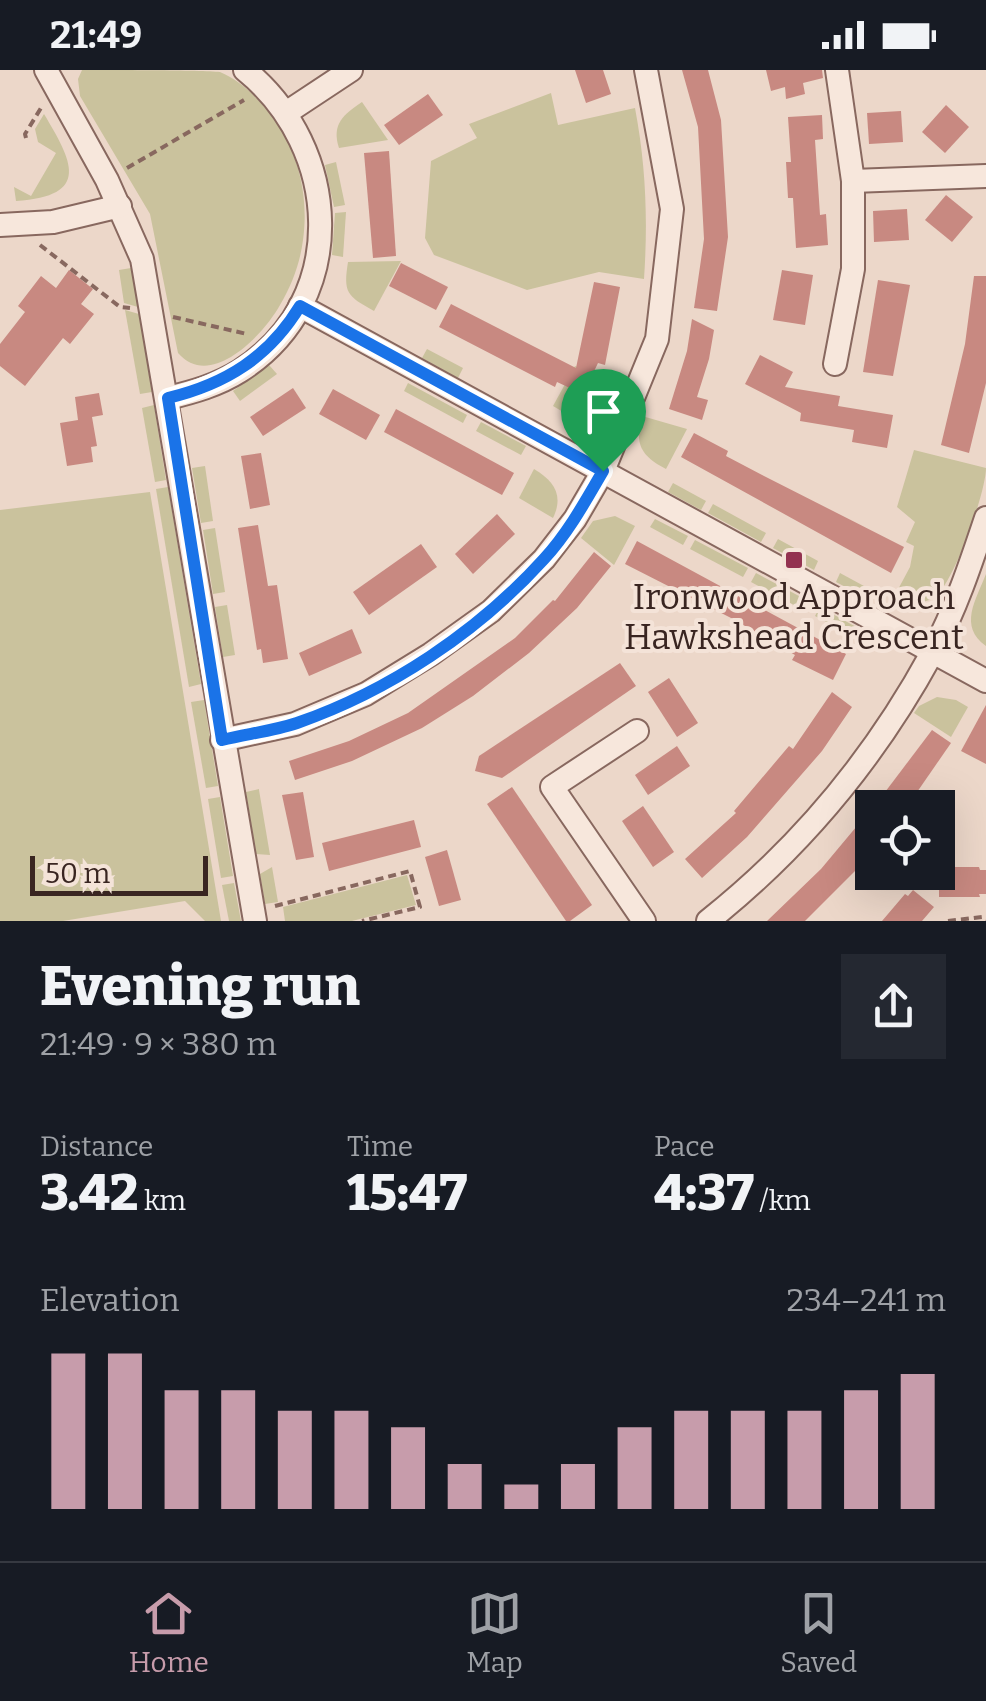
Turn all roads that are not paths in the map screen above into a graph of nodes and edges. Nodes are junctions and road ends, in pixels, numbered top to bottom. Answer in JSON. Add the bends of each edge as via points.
{"nodes":[{"id":1,"x":245,"y":70,"type":"edge"},
{"id":2,"x":352,"y":70,"type":"edge"},
{"id":3,"x":646,"y":70,"type":"edge"},
{"id":4,"x":837,"y":70,"type":"edge"},
{"id":5,"x":51,"y":77,"type":"edge"},
{"id":6,"x":286,"y":112,"type":"junction"},
{"id":7,"x":986,"y":176,"type":"edge"},
{"id":8,"x":853,"y":181,"type":"junction"},
{"id":9,"x":120,"y":206,"type":"junction"},
{"id":10,"x":0,"y":225,"type":"edge"},
{"id":11,"x":300,"y":306,"type":"junction"},
{"id":12,"x":835,"y":364,"type":"dead end"},
{"id":13,"x":168,"y":398,"type":"junction"},
{"id":14,"x":603,"y":471,"type":"junction"},
{"id":15,"x":986,"y":518,"type":"edge"},
{"id":16,"x":933,"y":652,"type":"junction"},
{"id":17,"x":986,"y":681,"type":"edge"},
{"id":18,"x":637,"y":731,"type":"dead end"},
{"id":19,"x":222,"y":740,"type":"junction"},
{"id":20,"x":254,"y":916,"type":"edge"},
{"id":21,"x":644,"y":921,"type":"edge"},
{"id":22,"x":708,"y":921,"type":"edge"}],
"edges":[{"from":1,"to":6,"type":"street"},
{"from":2,"to":6,"type":"street"},
{"from":3,"to":14,"type":"street","via":[[672,208],[657,339]]},
{"from":4,"to":8,"type":"street"},
{"from":5,"to":9,"type":"street"},
{"from":6,"to":11,"type":"street","via":[[310,158],[320,214],[318,252]]},
{"from":7,"to":8,"type":"street"},
{"from":8,"to":12,"type":"street","via":[[853,270]]},
{"from":9,"to":10,"type":"street","via":[[53,222]]},
{"from":9,"to":13,"type":"street","via":[[142,259]]},
{"from":11,"to":13,"type":"street","via":[[276,340],[239,372]]},
{"from":11,"to":14,"type":"street"},
{"from":13,"to":19,"type":"street"},
{"from":14,"to":16,"type":"street"},
{"from":14,"to":19,"type":"street","via":[[544,559],[431,654],[366,694],[294,724]]},
{"from":15,"to":16,"type":"street"},
{"from":16,"to":17,"type":"street"},
{"from":16,"to":22,"type":"street","via":[[853,776],[790,848]]},
{"from":18,"to":21,"type":"street","via":[[552,787]]},
{"from":19,"to":20,"type":"street"}]}
